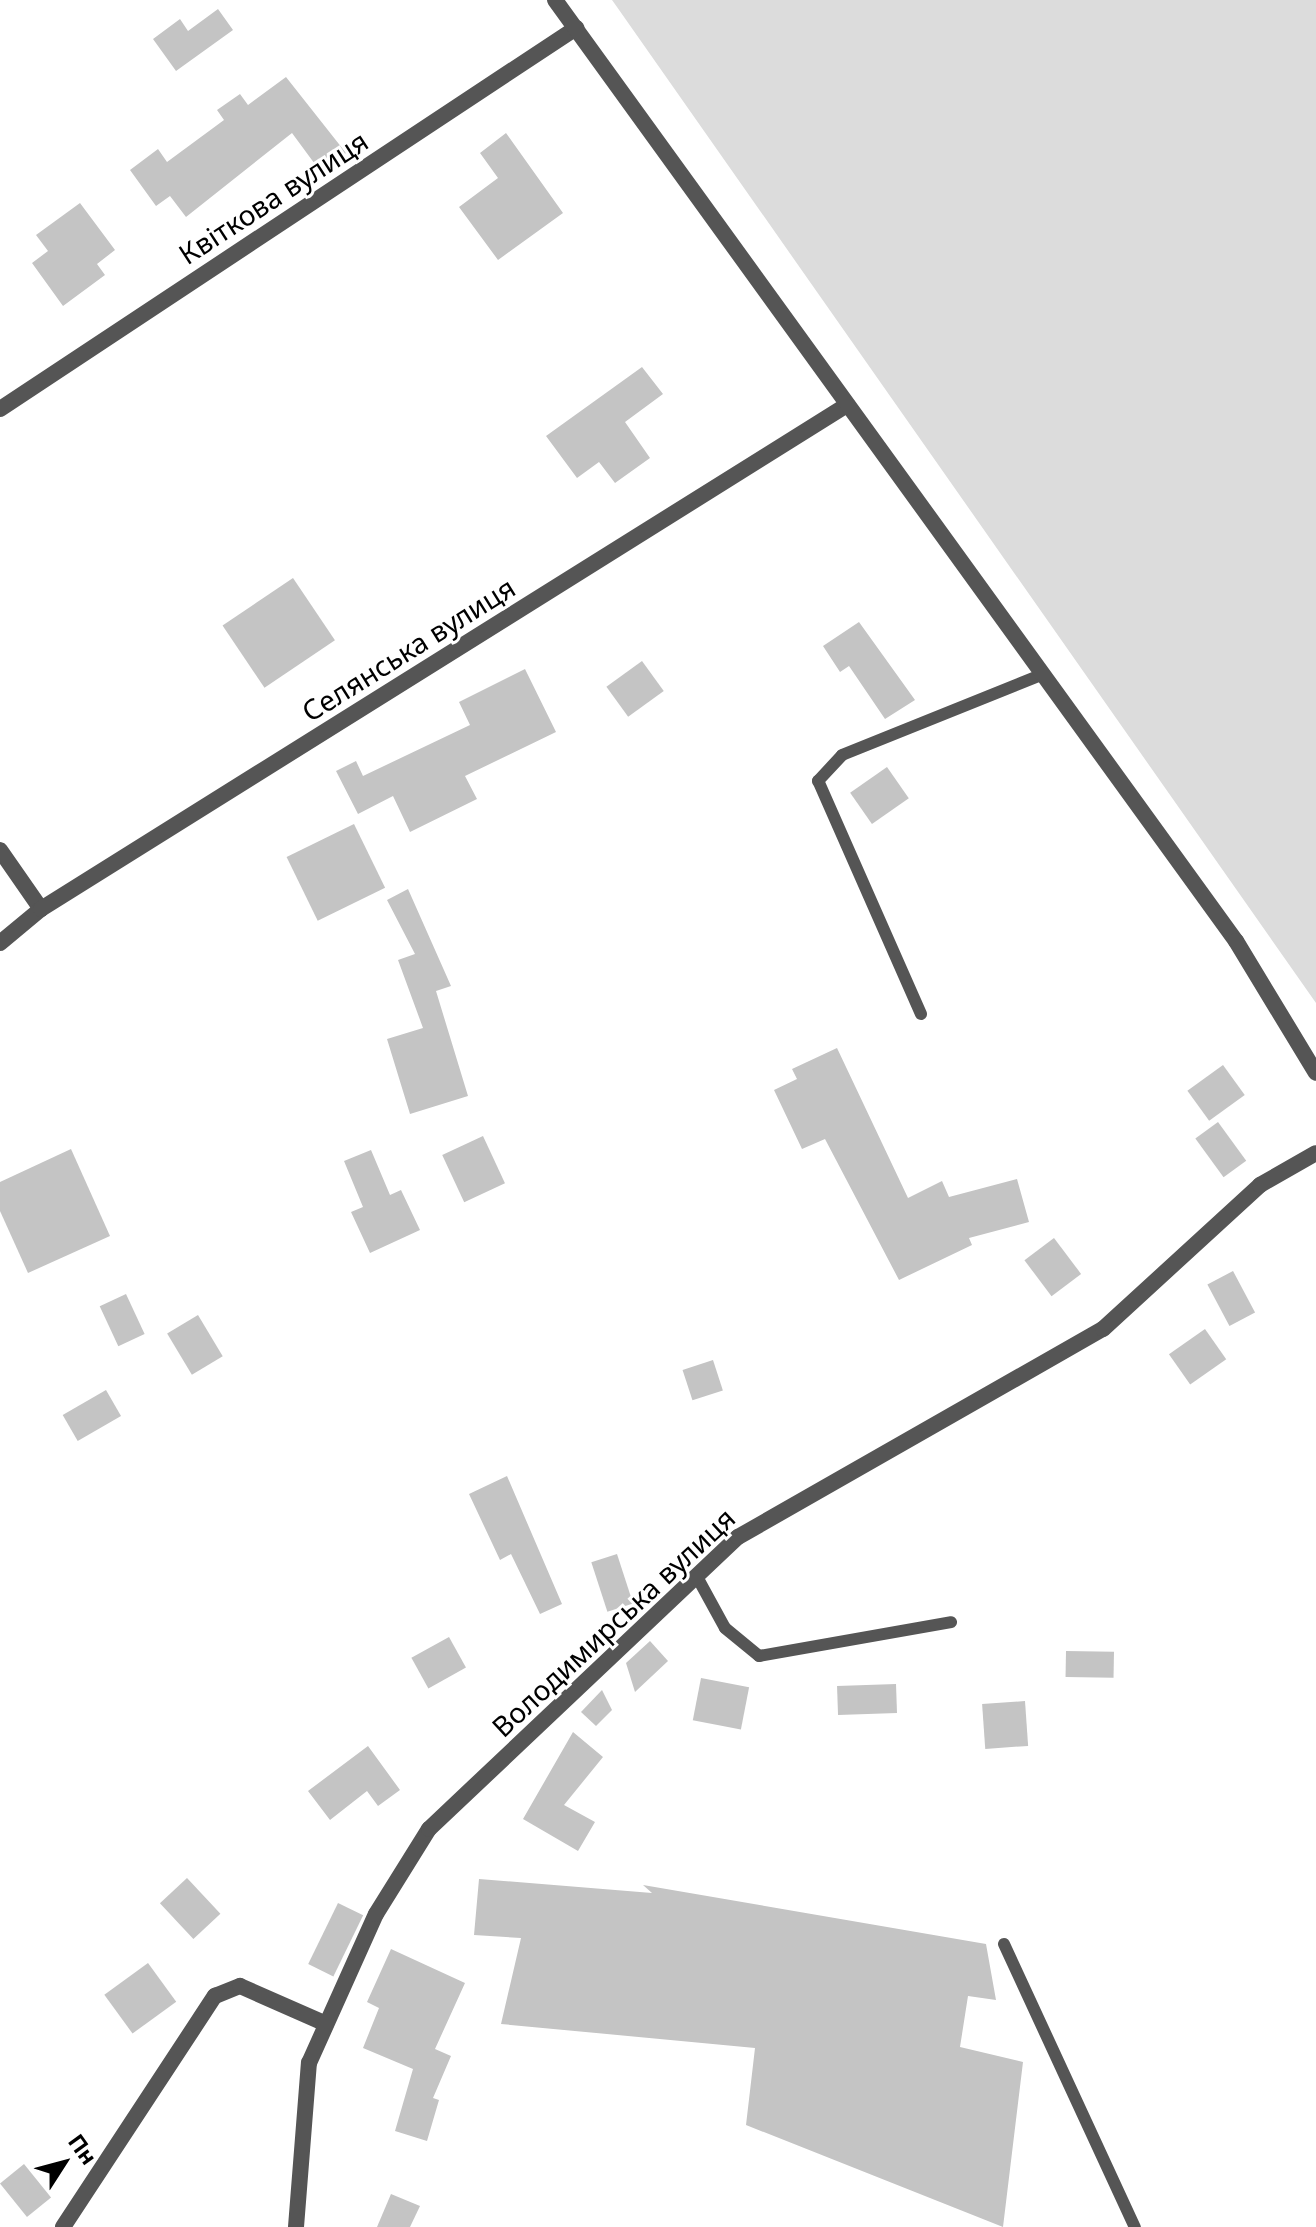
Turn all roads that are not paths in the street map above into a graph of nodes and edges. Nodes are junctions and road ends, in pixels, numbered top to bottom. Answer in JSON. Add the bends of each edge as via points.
{"nodes":[{"id":1,"x":555,"y":0,"type":"edge"},
{"id":2,"x":576,"y":28,"type":"junction"},
{"id":3,"x":847,"y":405,"type":"junction"},
{"id":4,"x":0,"y":409,"type":"edge"},
{"id":5,"x":1041,"y":675,"type":"junction"},
{"id":6,"x":0,"y":850,"type":"edge"},
{"id":7,"x":41,"y":909,"type":"junction"},
{"id":8,"x":0,"y":943,"type":"edge"},
{"id":9,"x":921,"y":1014,"type":"dead end"},
{"id":10,"x":1316,"y":1073,"type":"edge"},
{"id":11,"x":1316,"y":1153,"type":"edge"},
{"id":12,"x":696,"y":1575,"type":"junction"},
{"id":13,"x":951,"y":1622,"type":"dead end"},
{"id":14,"x":1004,"y":1944,"type":"dead end"},
{"id":15,"x":326,"y":2024,"type":"junction"},
{"id":16,"x":63,"y":2227,"type":"edge"},
{"id":17,"x":296,"y":2227,"type":"edge"},
{"id":18,"x":1135,"y":2227,"type":"edge"}],
"edges":[{"from":1,"to":2,"type":"street"},
{"from":2,"to":3,"type":"street"},
{"from":2,"to":4,"type":"street","name":"Квіткова вулиця"},
{"from":3,"to":5,"type":"street"},
{"from":3,"to":7,"type":"street","name":"Селянська вулиця"},
{"from":5,"to":9,"type":"lane","via":[[842,755],[818,781]]},
{"from":5,"to":10,"type":"street","via":[[1236,941]]},
{"from":6,"to":7,"type":"street"},
{"from":7,"to":8,"type":"street","name":"Селянська вулиця"},
{"from":11,"to":12,"type":"street","name":"Володимирська вулиця","via":[[1260,1185],[1103,1329],[803,1494]]},
{"from":12,"to":13,"type":"lane","via":[[725,1628],[759,1656]]},
{"from":12,"to":15,"type":"street","name":"Володимирська вулиця","via":[[429,1829],[376,1914]]},
{"from":14,"to":18,"type":"lane"},
{"from":15,"to":16,"type":"street","via":[[240,1986],[215,1996]]},
{"from":15,"to":17,"type":"street","name":"Володимирська вулиця","via":[[309,2063]]}]}
